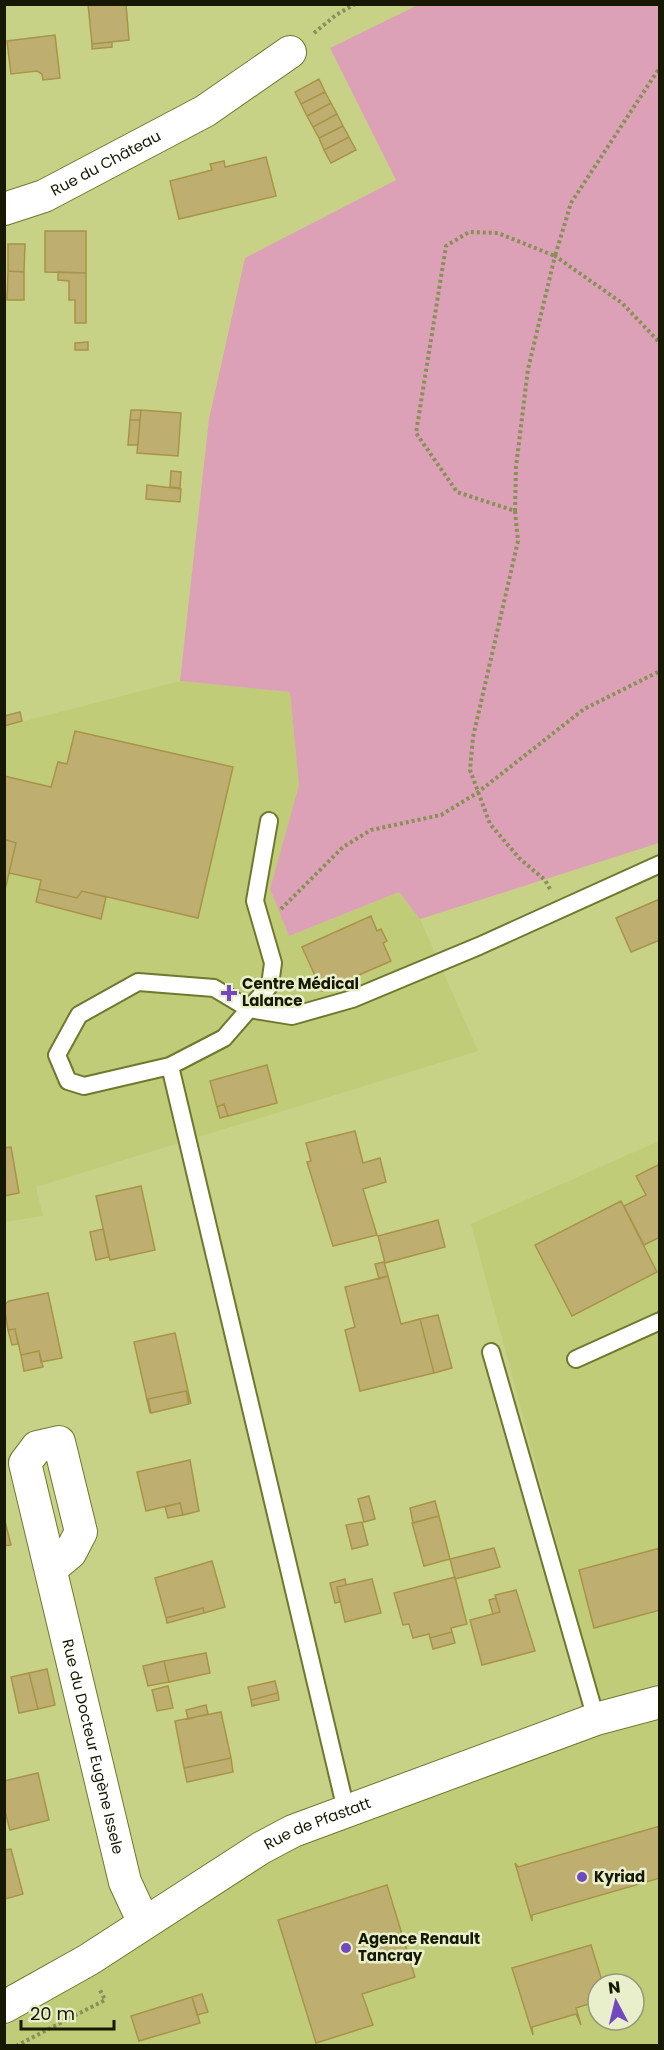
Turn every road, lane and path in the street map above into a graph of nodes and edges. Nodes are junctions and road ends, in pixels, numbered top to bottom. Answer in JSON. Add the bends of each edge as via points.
{"nodes":[{"id":1,"x":356,"y":4,"type":"edge"},
{"id":2,"x":290,"y":52,"type":"joint"},
{"id":3,"x":660,"y":67,"type":"edge"},
{"id":4,"x":4,"y":209,"type":"edge"},
{"id":5,"x":555,"y":256,"type":"junction"},
{"id":6,"x":660,"y":343,"type":"edge"},
{"id":7,"x":514,"y":512,"type":"junction"},
{"id":8,"x":660,"y":671,"type":"edge"},
{"id":9,"x":477,"y":793,"type":"junction"},
{"id":10,"x":268,"y":820,"type":"dead end"},
{"id":11,"x":660,"y":864,"type":"edge"},
{"id":12,"x":560,"y":908,"type":"junction"},
{"id":13,"x":264,"y":927,"type":"junction"},
{"id":14,"x":249,"y":1009,"type":"junction"},
{"id":15,"x":170,"y":1066,"type":"junction"},
{"id":16,"x":660,"y":1321,"type":"edge"},
{"id":17,"x":491,"y":1352,"type":"dead end"},
{"id":18,"x":576,"y":1359,"type":"dead end"},
{"id":19,"x":52,"y":1568,"type":"dead end"},
{"id":20,"x":660,"y":1702,"type":"edge"},
{"id":21,"x":596,"y":1719,"type":"junction"},
{"id":22,"x":346,"y":1810,"type":"junction"},
{"id":23,"x":144,"y":1923,"type":"junction"},
{"id":24,"x":88,"y":1960,"type":"junction"},
{"id":25,"x":4,"y":2007,"type":"edge"},
{"id":26,"x":16,"y":2046,"type":"edge"}],
"edges":[{"from":1,"to":2,"type":"path"},
{"from":2,"to":4,"type":"street","name":"Rue du Château","via":[[205,111],[44,196]]},
{"from":3,"to":5,"type":"path","via":[[570,203]]},
{"from":5,"to":6,"type":"path","via":[[622,303]]},
{"from":5,"to":7,"type":"path","via":[[528,369]]},
{"from":5,"to":7,"type":"path","via":[[498,233],[469,232],[446,246],[416,433],[458,492]]},
{"from":7,"to":9,"type":"path","via":[[518,541],[473,737],[470,770]]},
{"from":8,"to":9,"type":"path","via":[[584,709]]},
{"from":9,"to":12,"type":"path","via":[[490,824],[519,858],[545,880]]},
{"from":9,"to":13,"type":"path","via":[[441,815],[371,830],[343,848]]},
{"from":10,"to":13,"type":"lane","via":[[255,901]]},
{"from":11,"to":12,"type":"lane"},
{"from":12,"to":14,"type":"lane","via":[[352,999],[292,1016]]},
{"from":13,"to":14,"type":"lane","via":[[273,963],[270,985]]},
{"from":14,"to":15,"type":"lane","via":[[224,1038]]},
{"from":14,"to":15,"type":"lane","via":[[214,988],[138,982],[79,1015],[57,1055],[68,1081],[84,1086]]},
{"from":15,"to":22,"type":"lane"},
{"from":16,"to":18,"type":"lane"},
{"from":17,"to":21,"type":"lane"},
{"from":19,"to":23,"type":"street","name":"Rue du Docteur Eugène Issele","via":[[126,1882]]},
{"from":20,"to":21,"type":"street","name":"Rue de Pfastatt"},
{"from":21,"to":22,"type":"street","name":"Rue de Pfastatt"},
{"from":22,"to":23,"type":"street","name":"Rue de Pfastatt","via":[[261,1848]]},
{"from":23,"to":24,"type":"street","name":"Rue de Pfastatt"},
{"from":24,"to":25,"type":"street","name":"Rue de Pfastatt"},
{"from":24,"to":26,"type":"path","via":[[105,2000]]}]}
